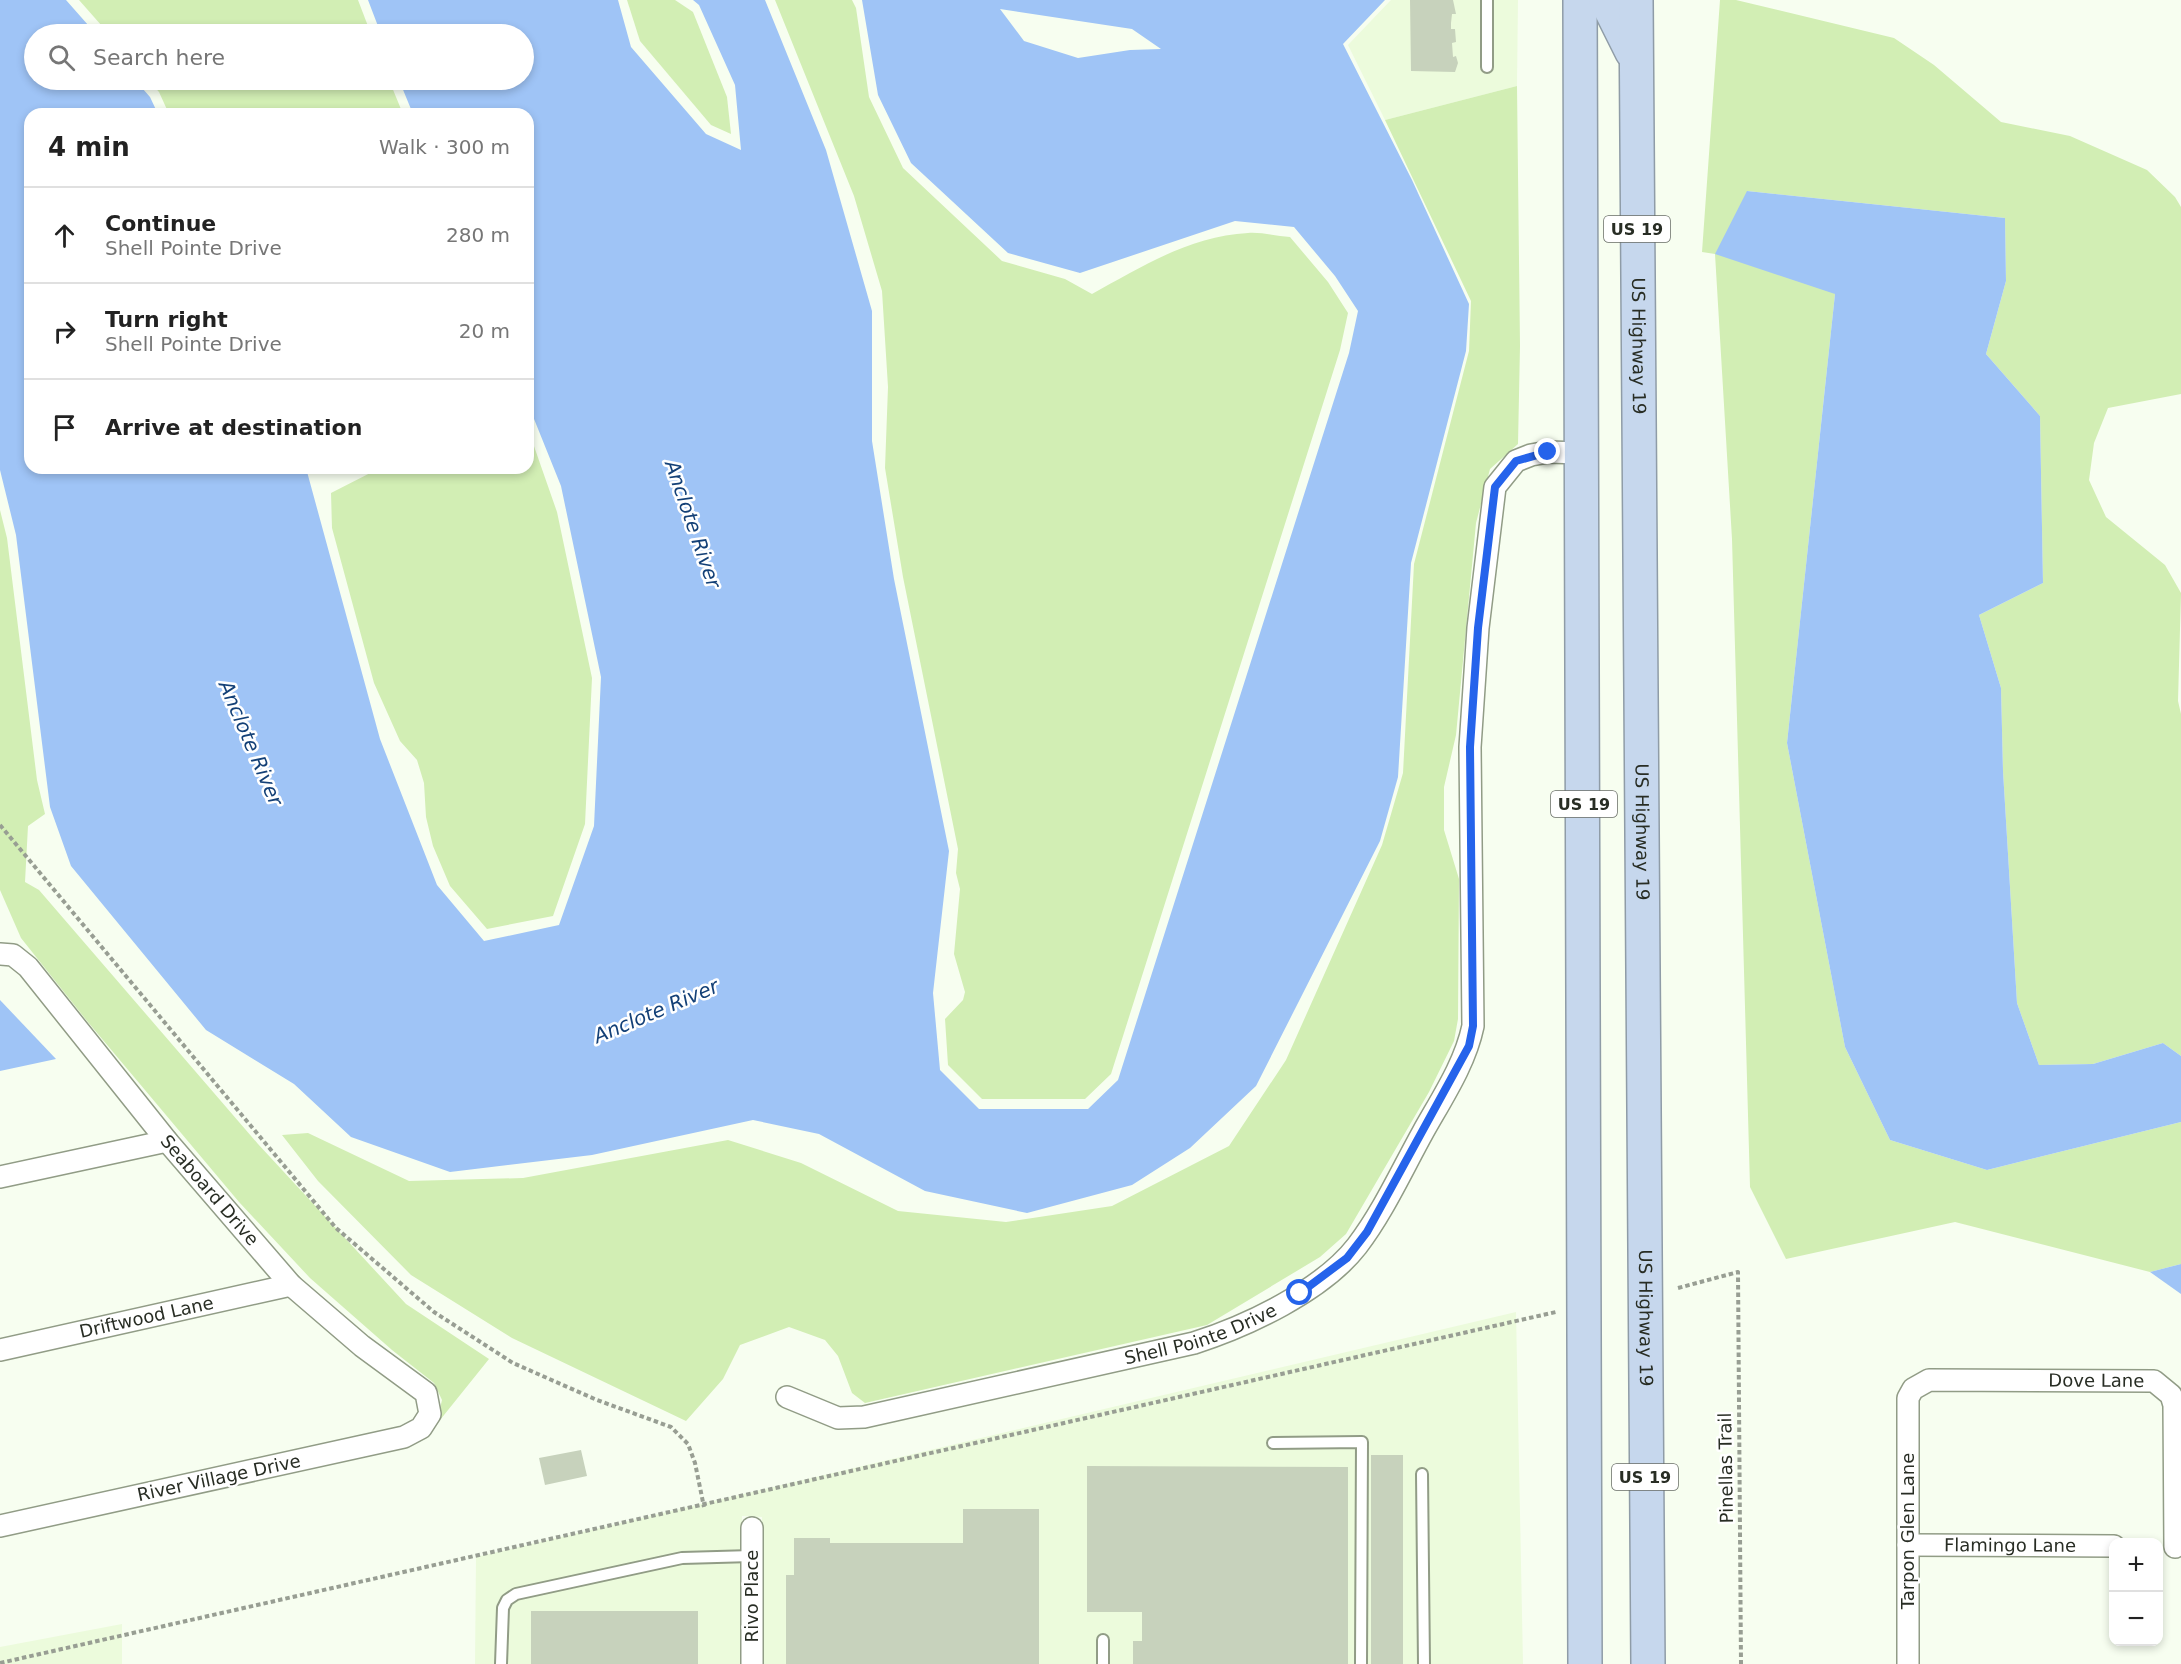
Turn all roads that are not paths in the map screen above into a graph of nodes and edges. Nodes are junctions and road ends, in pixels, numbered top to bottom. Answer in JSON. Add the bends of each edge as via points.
{"nodes":[{"id":1,"x":1486,"y":0,"type":"edge"},
{"id":2,"x":1580,"y":0,"type":"edge"},
{"id":3,"x":1606,"y":0,"type":"edge"},
{"id":4,"x":1636,"y":0,"type":"edge"},
{"id":5,"x":1636,"y":62,"type":"junction"},
{"id":6,"x":1486,"y":67,"type":"dead end"},
{"id":7,"x":1582,"y":453,"type":"junction"},
{"id":8,"x":0,"y":954,"type":"edge"},
{"id":9,"x":167,"y":1141,"type":"junction"},
{"id":10,"x":0,"y":1177,"type":"edge"},
{"id":11,"x":291,"y":1285,"type":"junction"},
{"id":12,"x":0,"y":1350,"type":"edge"},
{"id":13,"x":787,"y":1397,"type":"dead end"},
{"id":14,"x":1908,"y":1398,"type":"joint"},
{"id":15,"x":430,"y":1414,"type":"joint"},
{"id":16,"x":1273,"y":1443,"type":"dead end"},
{"id":17,"x":1422,"y":1474,"type":"dead end"},
{"id":18,"x":0,"y":1526,"type":"edge"},
{"id":19,"x":752,"y":1528,"type":"dead end"},
{"id":20,"x":1908,"y":1545,"type":"junction"},
{"id":21,"x":2109,"y":1546,"type":"edge"},
{"id":22,"x":2172,"y":1546,"type":"edge"},
{"id":23,"x":752,"y":1556,"type":"junction"},
{"id":24,"x":1103,"y":1640,"type":"dead end"},
{"id":25,"x":501,"y":1664,"type":"edge"},
{"id":26,"x":752,"y":1664,"type":"edge"},
{"id":27,"x":1103,"y":1664,"type":"edge"},
{"id":28,"x":1360,"y":1664,"type":"edge"},
{"id":29,"x":1424,"y":1664,"type":"edge"},
{"id":30,"x":1585,"y":1664,"type":"edge"},
{"id":31,"x":1648,"y":1664,"type":"edge"},
{"id":32,"x":1908,"y":1664,"type":"edge"}],
"edges":[{"from":1,"to":6,"type":"lane"},
{"from":2,"to":7,"type":"highway","number":"US 19"},
{"from":3,"to":5,"type":"highway"},
{"from":4,"to":5,"type":"highway","name":"US Highway 19","number":"US 19"},
{"from":5,"to":31,"type":"highway","name":"US Highway 19","number":"US 19"},
{"from":7,"to":13,"type":"street","name":"Shell Pointe Drive","via":[[1531,455],[1516,461],[1495,487],[1478,628],[1470,747],[1473,1026],[1462,1061],[1367,1232],[1352,1252],[1300,1293],[1227,1332],[1194,1343],[864,1417],[838,1418]]},
{"from":7,"to":30,"type":"highway","number":"US 19"},
{"from":8,"to":9,"type":"street","name":"Seaboard Drive","via":[[13,956],[28,967]]},
{"from":9,"to":10,"type":"street"},
{"from":9,"to":11,"type":"street","name":"Seaboard Drive"},
{"from":11,"to":12,"type":"street","name":"Driftwood Lane"},
{"from":11,"to":15,"type":"street","name":"Seaboard Drive","via":[[362,1346],[426,1393]]},
{"from":14,"to":20,"type":"street","name":"Tarpon Glen Lane"},
{"from":14,"to":22,"type":"street","name":"Dove Lane","via":[[1913,1389],[1929,1380],[2154,1381],[2171,1395],[2174,1405]]},
{"from":15,"to":18,"type":"street","name":"River Village Drive","via":[[421,1428],[404,1437]]},
{"from":16,"to":28,"type":"lane","via":[[1362,1442]]},
{"from":17,"to":29,"type":"lane"},
{"from":19,"to":23,"type":"street","name":"Rivo Place"},
{"from":20,"to":21,"type":"street","name":"Flamingo Lane"},
{"from":20,"to":32,"type":"street","name":"Tarpon Glen Lane"},
{"from":23,"to":25,"type":"lane","via":[[682,1558],[516,1594],[503,1608]]},
{"from":23,"to":26,"type":"street","name":"Rivo Place"},
{"from":24,"to":27,"type":"lane"}]}
